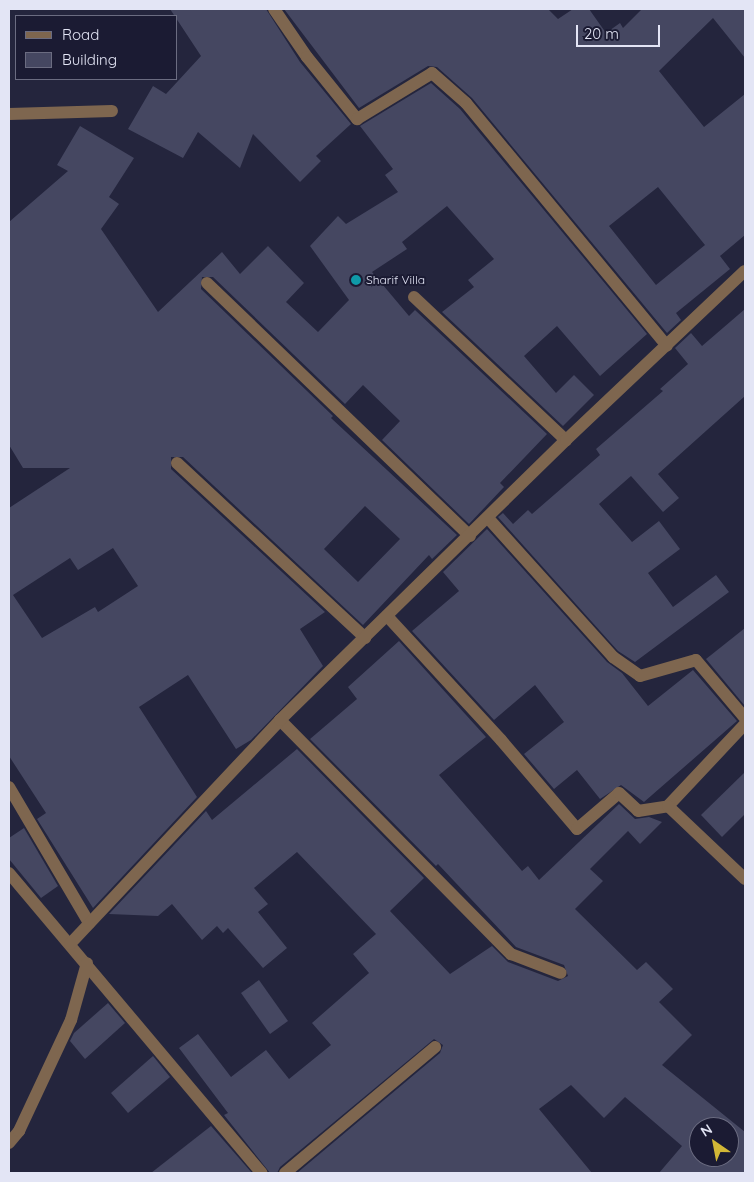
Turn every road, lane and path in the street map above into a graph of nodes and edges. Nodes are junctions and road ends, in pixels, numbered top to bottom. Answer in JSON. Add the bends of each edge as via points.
{"nodes":[{"id":1,"x":274,"y":9,"type":"edge"},
{"id":2,"x":112,"y":112,"type":"dead end"},
{"id":3,"x":9,"y":114,"type":"edge"},
{"id":4,"x":745,"y":271,"type":"edge"},
{"id":5,"x":207,"y":283,"type":"dead end"},
{"id":6,"x":414,"y":297,"type":"dead end"},
{"id":7,"x":667,"y":346,"type":"junction"},
{"id":8,"x":566,"y":440,"type":"junction"},
{"id":9,"x":177,"y":463,"type":"dead end"},
{"id":10,"x":488,"y":518,"type":"junction"},
{"id":11,"x":470,"y":536,"type":"junction"},
{"id":12,"x":387,"y":616,"type":"junction"},
{"id":13,"x":365,"y":638,"type":"junction"},
{"id":14,"x":745,"y":718,"type":"edge"},
{"id":15,"x":280,"y":720,"type":"junction"},
{"id":16,"x":745,"y":724,"type":"edge"},
{"id":17,"x":9,"y":787,"type":"edge"},
{"id":18,"x":668,"y":806,"type":"junction"},
{"id":19,"x":9,"y":873,"type":"edge"},
{"id":20,"x":745,"y":878,"type":"edge"},
{"id":21,"x":89,"y":923,"type":"junction"},
{"id":22,"x":70,"y":944,"type":"junction"},
{"id":23,"x":87,"y":963,"type":"junction"},
{"id":24,"x":561,"y":973,"type":"dead end"},
{"id":25,"x":435,"y":1047,"type":"dead end"},
{"id":26,"x":9,"y":1143,"type":"edge"},
{"id":27,"x":262,"y":1173,"type":"edge"},
{"id":28,"x":285,"y":1173,"type":"edge"}],
"edges":[{"from":1,"to":7,"type":"street","via":[[307,57],[357,119],[432,73],[466,104]]},
{"from":2,"to":3,"type":"street"},
{"from":4,"to":7,"type":"street"},
{"from":5,"to":11,"type":"street"},
{"from":6,"to":8,"type":"street"},
{"from":7,"to":8,"type":"street"},
{"from":8,"to":10,"type":"street"},
{"from":9,"to":13,"type":"street"},
{"from":10,"to":11,"type":"street"},
{"from":10,"to":14,"type":"street","via":[[612,657],[640,676],[696,660]]},
{"from":11,"to":12,"type":"street"},
{"from":12,"to":13,"type":"street"},
{"from":12,"to":18,"type":"street","via":[[501,740],[577,829],[619,793],[638,812]]},
{"from":13,"to":15,"type":"street"},
{"from":15,"to":21,"type":"street"},
{"from":15,"to":24,"type":"street","via":[[511,954]]},
{"from":16,"to":18,"type":"street"},
{"from":17,"to":21,"type":"street"},
{"from":18,"to":20,"type":"street"},
{"from":19,"to":22,"type":"street"},
{"from":21,"to":22,"type":"street"},
{"from":22,"to":23,"type":"street"},
{"from":23,"to":26,"type":"street","via":[[70,1020],[19,1131]]},
{"from":23,"to":27,"type":"street"},
{"from":25,"to":28,"type":"street"}]}
